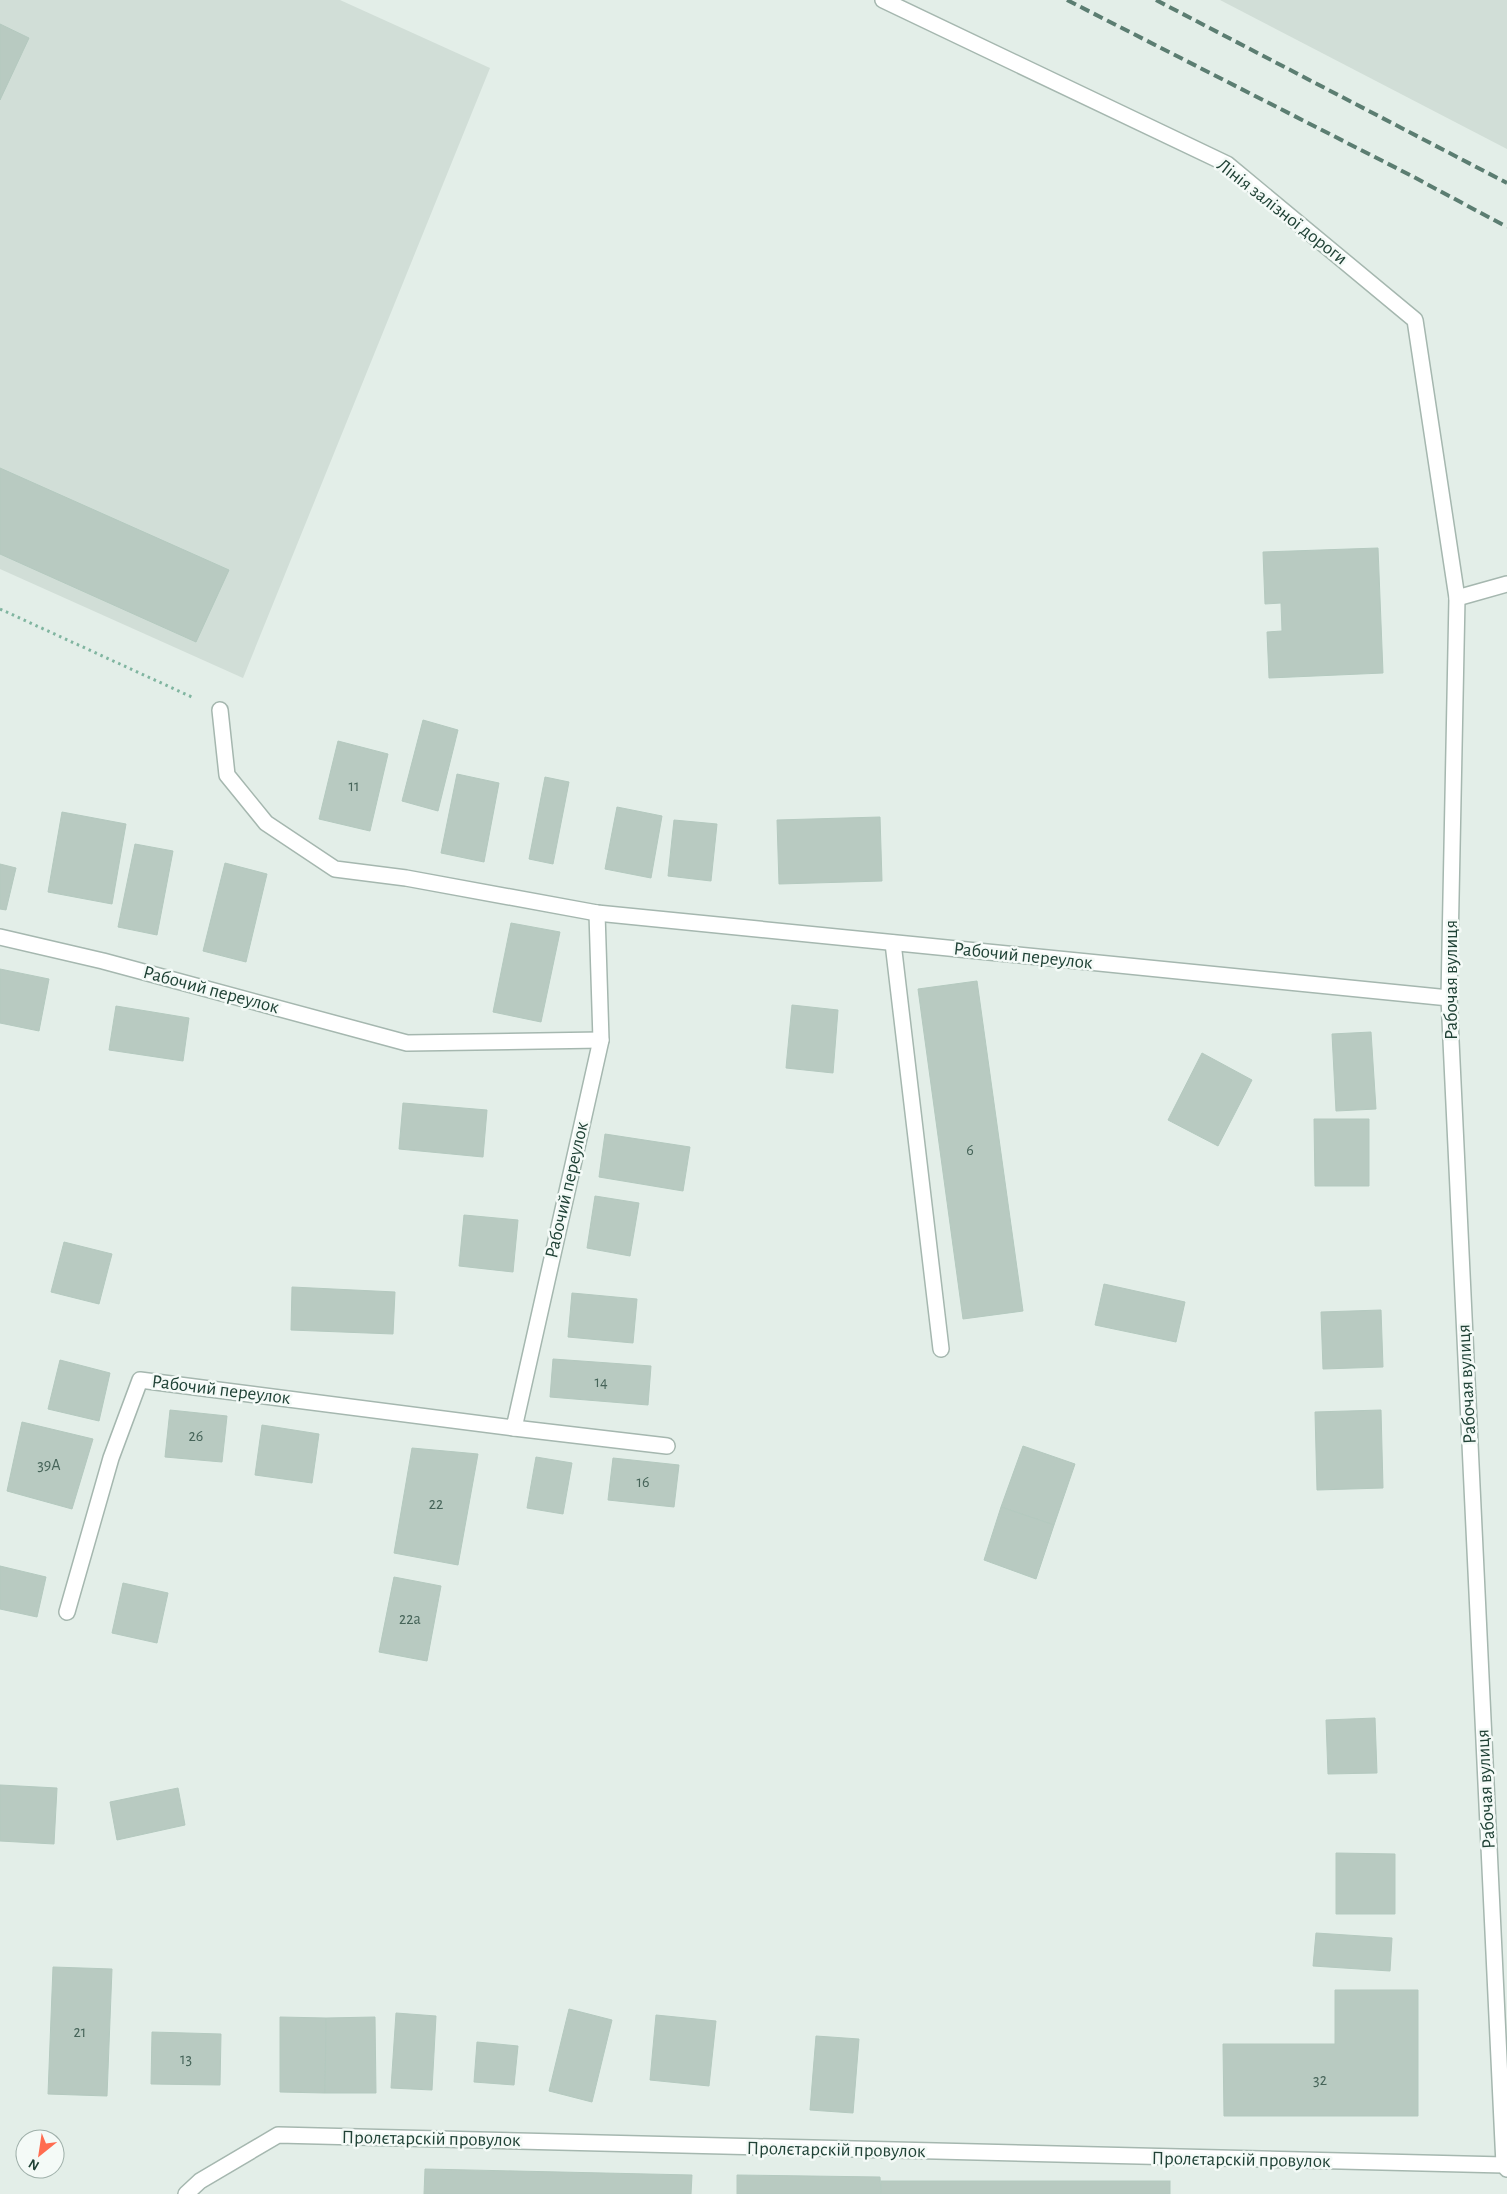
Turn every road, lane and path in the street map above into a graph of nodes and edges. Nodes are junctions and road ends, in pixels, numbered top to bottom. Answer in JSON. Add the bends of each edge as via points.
{"nodes":[{"id":1,"x":883,"y":0,"type":"edge"},
{"id":2,"x":1507,"y":584,"type":"edge"},
{"id":3,"x":1456,"y":598,"type":"junction"},
{"id":4,"x":0,"y":609,"type":"edge"},
{"id":5,"x":220,"y":710,"type":"joint"},
{"id":6,"x":597,"y":913,"type":"junction"},
{"id":7,"x":0,"y":937,"type":"edge"},
{"id":8,"x":893,"y":942,"type":"junction"},
{"id":9,"x":1449,"y":998,"type":"junction"},
{"id":10,"x":601,"y":1040,"type":"junction"},
{"id":11,"x":941,"y":1349,"type":"dead end"},
{"id":12,"x":514,"y":1428,"type":"junction"},
{"id":13,"x":666,"y":1446,"type":"dead end"},
{"id":14,"x":67,"y":1612,"type":"dead end"},
{"id":15,"x":1506,"y":2167,"type":"edge"},
{"id":16,"x":186,"y":2194,"type":"edge"}],
"edges":[{"from":1,"to":3,"type":"street","name":"Лінія залізної дороги","via":[[1227,164],[1415,320]]},
{"from":2,"to":3,"type":"street"},
{"from":3,"to":9,"type":"street","name":"Рабочая вулиця"},
{"from":4,"to":5,"type":"path"},
{"from":5,"to":6,"type":"street","name":"Рабочий переулок","via":[[227,775],[266,823],[335,869],[406,878]]},
{"from":6,"to":8,"type":"street","name":"Рабочий переулок"},
{"from":6,"to":10,"type":"street","name":"Рабочий переулок"},
{"from":7,"to":10,"type":"street","name":"Рабочий переулок","via":[[103,960],[407,1043]]},
{"from":8,"to":9,"type":"street","name":"Рабочий переулок"},
{"from":8,"to":11,"type":"street"},
{"from":9,"to":15,"type":"street","name":"Рабочая вулиця"},
{"from":10,"to":12,"type":"street","name":"Рабочий переулок"},
{"from":12,"to":13,"type":"street","name":"Рабочий переулок"},
{"from":12,"to":14,"type":"street","name":"Рабочий переулок","via":[[140,1380],[110,1458]]},
{"from":15,"to":16,"type":"street","name":"Пролєтарскій провулок","via":[[278,2136],[200,2180]]}]}
